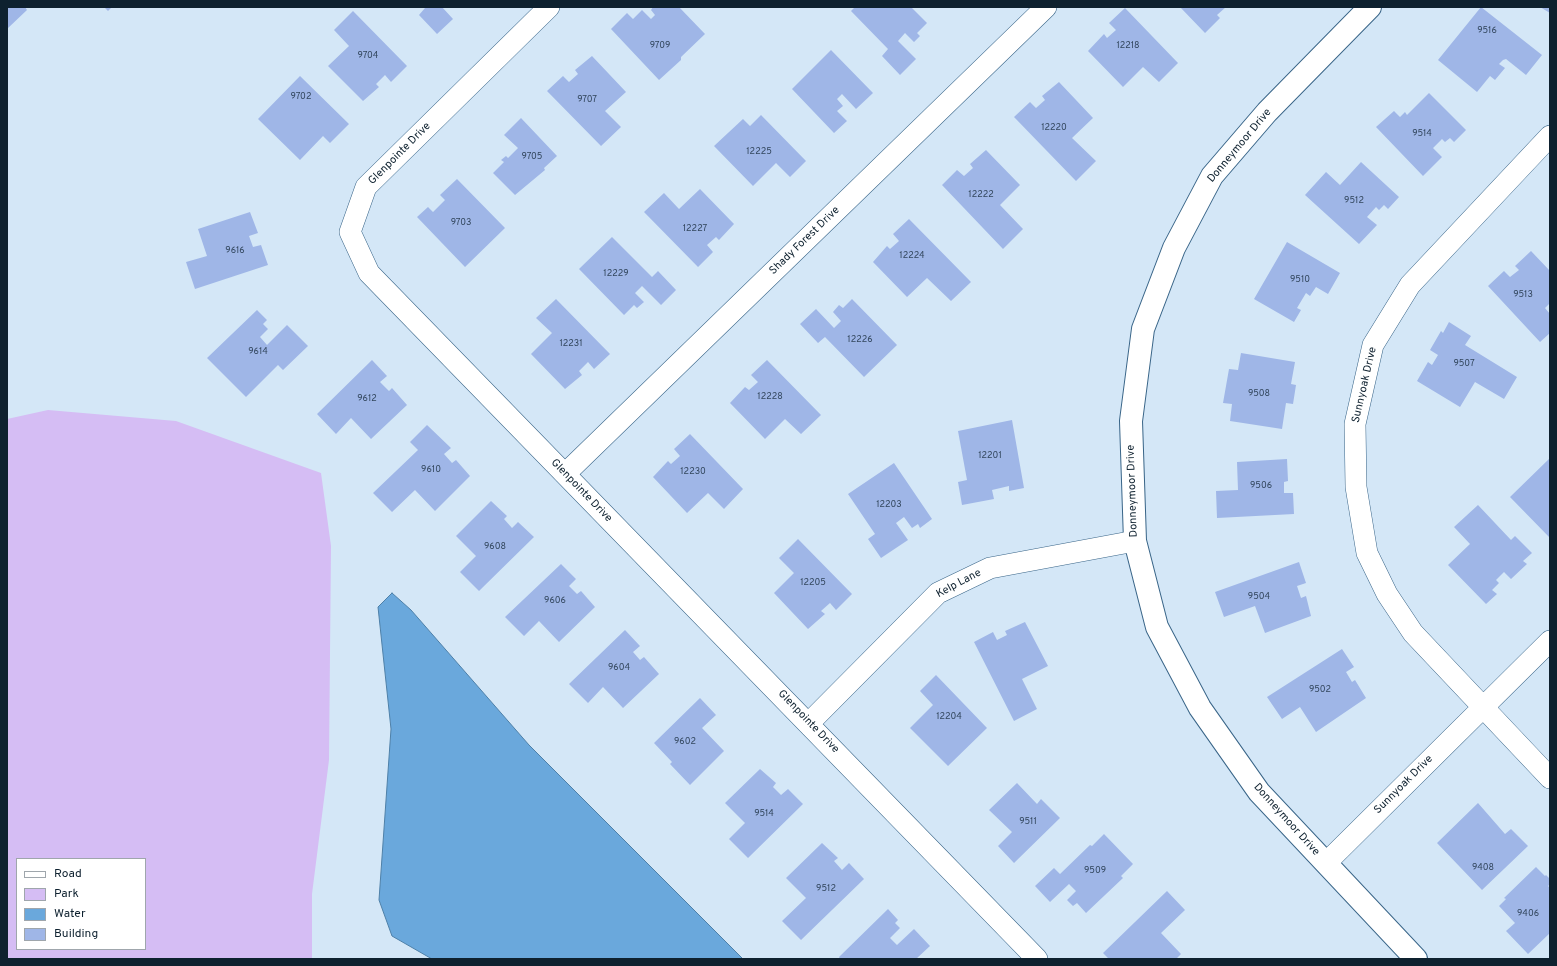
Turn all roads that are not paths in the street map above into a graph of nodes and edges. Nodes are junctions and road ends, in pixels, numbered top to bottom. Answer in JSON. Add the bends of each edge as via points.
{"nodes":[{"id":1,"x":549,"y":7,"type":"edge"},
{"id":2,"x":1046,"y":7,"type":"edge"},
{"id":3,"x":1370,"y":7,"type":"edge"},
{"id":4,"x":1550,"y":136,"type":"edge"},
{"id":5,"x":565,"y":474,"type":"junction"},
{"id":6,"x":1135,"y":541,"type":"junction"},
{"id":7,"x":1550,"y":641,"type":"edge"},
{"id":8,"x":1482,"y":707,"type":"junction"},
{"id":9,"x":809,"y":723,"type":"junction"},
{"id":10,"x":1550,"y":778,"type":"edge"},
{"id":11,"x":1326,"y":863,"type":"junction"},
{"id":12,"x":1037,"y":959,"type":"edge"},
{"id":13,"x":1416,"y":959,"type":"edge"}],
"edges":[{"from":1,"to":5,"type":"street","name":"Glenpointe Drive","via":[[366,187],[350,232],[368,273]]},
{"from":2,"to":5,"type":"street","name":"Shady Forest Drive"},
{"from":3,"to":6,"type":"street","name":"Donneymoor Drive","via":[[1267,112],[1212,176],[1174,248],[1143,329],[1131,421]]},
{"from":4,"to":8,"type":"street","name":"Sunnyoak Drive","via":[[1410,285],[1373,345],[1355,424],[1356,487],[1367,553],[1387,594],[1413,633]]},
{"from":5,"to":9,"type":"street","name":"Glenpointe Drive"},
{"from":6,"to":9,"type":"street","name":"Kelp Lane","via":[[990,568],[938,593]]},
{"from":6,"to":11,"type":"street","name":"Donneymoor Drive","via":[[1157,627],[1200,708],[1259,792]]},
{"from":7,"to":8,"type":"street","name":"Sunnyoak Drive"},
{"from":8,"to":10,"type":"street","name":"Sunnyoak Drive"},
{"from":8,"to":11,"type":"street","name":"Sunnyoak Drive"},
{"from":9,"to":12,"type":"street","name":"Glenpointe Drive"},
{"from":11,"to":13,"type":"street","name":"Donneymoor Drive"}]}
